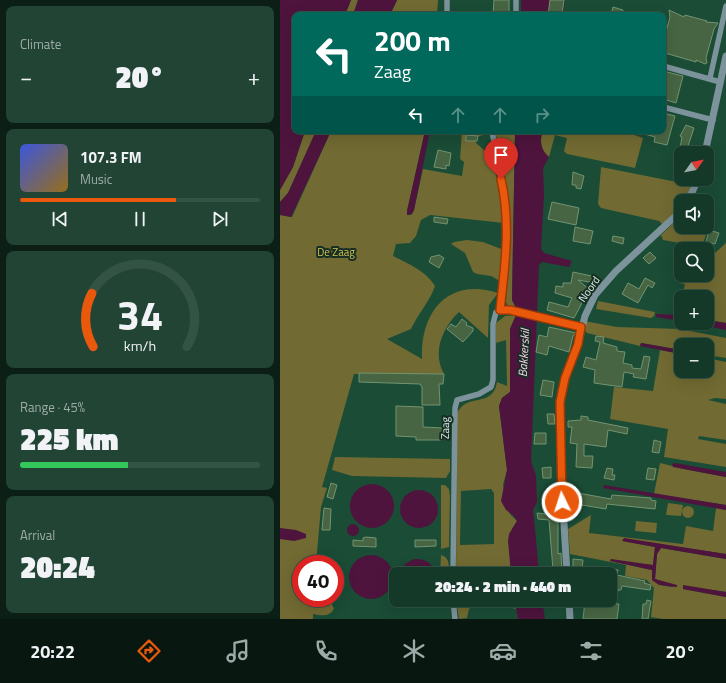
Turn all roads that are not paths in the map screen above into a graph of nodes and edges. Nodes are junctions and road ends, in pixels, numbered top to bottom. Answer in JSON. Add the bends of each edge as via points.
{"nodes":[{"id":1,"x":447,"y":0,"type":"edge"},
{"id":2,"x":516,"y":0,"type":"edge"},
{"id":3,"x":726,"y":6,"type":"edge"},
{"id":4,"x":447,"y":12,"type":"edge"},
{"id":5,"x":516,"y":12,"type":"edge"},
{"id":6,"x":726,"y":56,"type":"edge"},
{"id":7,"x":666,"y":67,"type":"edge"},
{"id":8,"x":710,"y":78,"type":"junction"},
{"id":9,"x":720,"y":82,"type":"junction"},
{"id":10,"x":666,"y":108,"type":"edge"},
{"id":11,"x":712,"y":120,"type":"junction"},
{"id":12,"x":493,"y":134,"type":"edge"},
{"id":13,"x":706,"y":146,"type":"edge"},
{"id":14,"x":674,"y":218,"type":"edge"},
{"id":15,"x":500,"y":310,"type":"junction"},
{"id":16,"x":581,"y":327,"type":"junction"},
{"id":17,"x":454,"y":567,"type":"edge"},
{"id":18,"x":567,"y":567,"type":"edge"},
{"id":19,"x":454,"y":607,"type":"edge"},
{"id":20,"x":569,"y":607,"type":"edge"},
{"id":21,"x":455,"y":619,"type":"edge"},
{"id":22,"x":570,"y":619,"type":"edge"}],
"edges":[{"from":1,"to":4,"type":"street"},
{"from":2,"to":5,"type":"street"},
{"from":3,"to":8,"type":"street"},
{"from":6,"to":9,"type":"street"},
{"from":7,"to":8,"type":"street"},
{"from":8,"to":9,"type":"street"},
{"from":9,"to":11,"type":"street"},
{"from":10,"to":11,"type":"street"},
{"from":11,"to":13,"type":"street"},
{"from":12,"to":15,"type":"street","name":"Zaag","via":[[506,206],[506,253]]},
{"from":14,"to":16,"type":"street","name":"Noord","via":[[602,286],[590,303]]},
{"from":15,"to":16,"type":"street","via":[[510,310]]},
{"from":15,"to":17,"type":"street","name":"Zaag","via":[[496,312],[493,324],[491,387],[479,394],[457,400],[455,408]]},
{"from":16,"to":18,"type":"street","name":"Noord","via":[[560,402]]},
{"from":19,"to":21,"type":"street"},
{"from":20,"to":22,"type":"street"}]}
